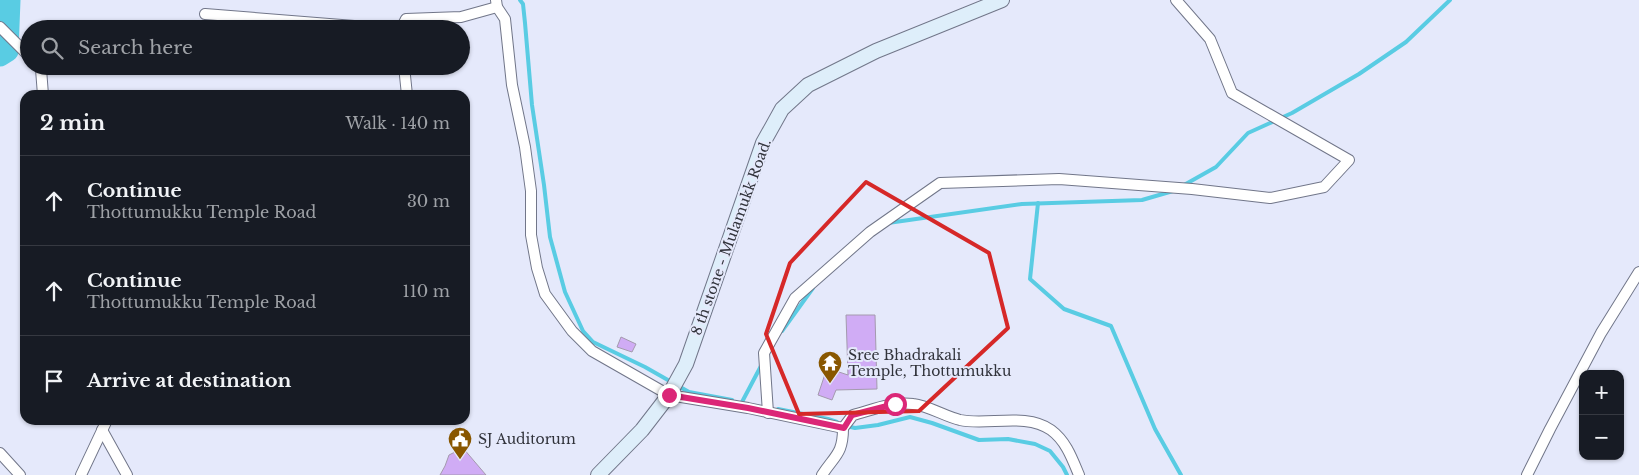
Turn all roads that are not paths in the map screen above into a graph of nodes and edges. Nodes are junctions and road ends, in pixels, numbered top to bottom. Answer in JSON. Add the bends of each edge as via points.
{"nodes":[{"id":1,"x":1002,"y":0,"type":"edge"},
{"id":2,"x":1176,"y":0,"type":"edge"},
{"id":3,"x":497,"y":3,"type":"edge"},
{"id":4,"x":205,"y":14,"type":"dead end"},
{"id":5,"x":280,"y":20,"type":"edge"},
{"id":6,"x":405,"y":20,"type":"edge"},
{"id":7,"x":0,"y":26,"type":"edge"},
{"id":8,"x":20,"y":46,"type":"edge"},
{"id":9,"x":42,"y":75,"type":"edge"},
{"id":10,"x":405,"y":75,"type":"edge"},
{"id":11,"x":43,"y":90,"type":"edge"},
{"id":12,"x":406,"y":90,"type":"edge"},
{"id":13,"x":1639,"y":272,"type":"edge"},
{"id":14,"x":670,"y":393,"type":"junction"},
{"id":15,"x":768,"y":412,"type":"junction"},
{"id":16,"x":105,"y":425,"type":"edge"},
{"id":17,"x":844,"y":428,"type":"junction"},
{"id":18,"x":0,"y":453,"type":"edge"},
{"id":19,"x":20,"y":475,"type":"edge"},
{"id":20,"x":81,"y":475,"type":"edge"},
{"id":21,"x":127,"y":475,"type":"edge"},
{"id":22,"x":598,"y":475,"type":"edge"},
{"id":23,"x":822,"y":475,"type":"edge"},
{"id":24,"x":1080,"y":475,"type":"edge"},
{"id":25,"x":1527,"y":475,"type":"edge"}],
"edges":[{"from":1,"to":14,"type":"main road","name":"8 th stone - Mulamukk Road.","via":[[876,51],[808,85],[782,109],[763,143],[686,364]]},
{"from":2,"to":15,"type":"street","via":[[1210,39],[1232,93],[1349,160],[1324,187],[1270,198],[1059,179],[940,183],[870,232],[795,298],[764,353]]},
{"from":3,"to":6,"type":"street","via":[[461,16]]},
{"from":3,"to":14,"type":"street","via":[[505,19],[512,85],[531,191],[531,235],[545,294],[572,331],[592,351]]},
{"from":4,"to":5,"type":"street"},
{"from":7,"to":8,"type":"street"},
{"from":9,"to":11,"type":"street"},
{"from":10,"to":12,"type":"street"},
{"from":13,"to":25,"type":"street","via":[[1601,333]]},
{"from":14,"to":15,"type":"street"},
{"from":14,"to":22,"type":"main road","name":"8 th stone - Mulamukk Road.","via":[[642,430]]},
{"from":15,"to":17,"type":"street"},
{"from":16,"to":20,"type":"street"},
{"from":16,"to":21,"type":"street"},
{"from":17,"to":23,"type":"street","via":[[841,449]]},
{"from":17,"to":24,"type":"street","via":[[852,415],[895,404],[914,404],[961,420],[1036,423],[1050,429],[1065,443]]},
{"from":18,"to":19,"type":"street"}]}
